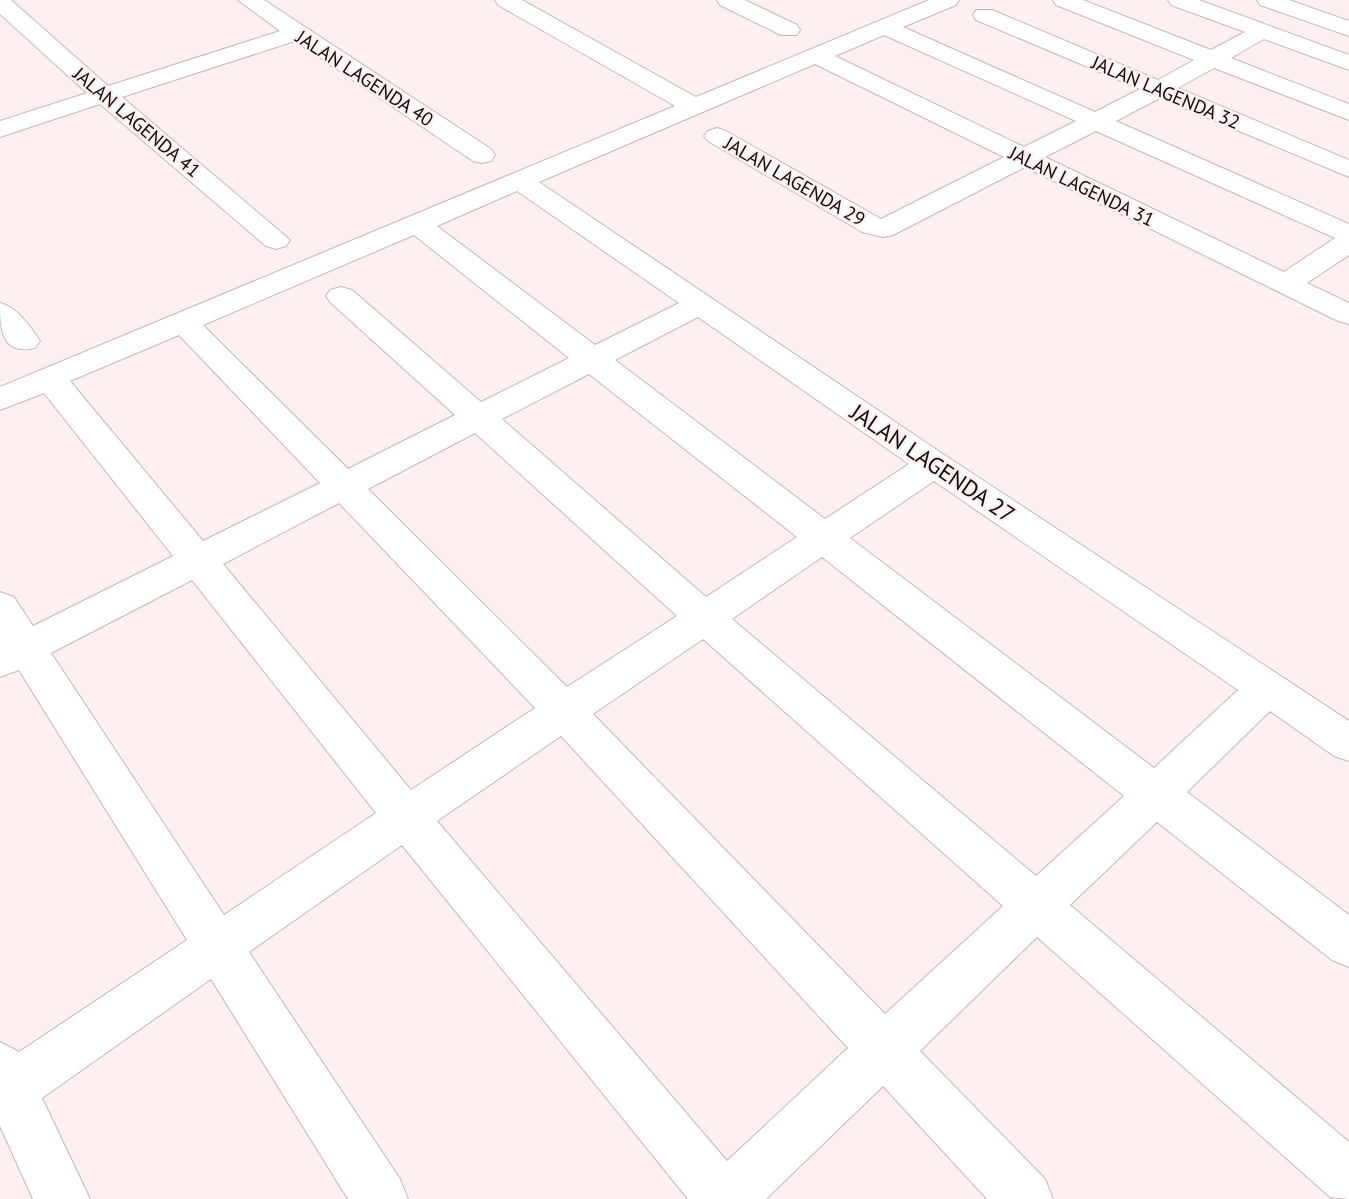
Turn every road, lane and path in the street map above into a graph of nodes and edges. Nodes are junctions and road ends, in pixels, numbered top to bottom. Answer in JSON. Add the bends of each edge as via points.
{"nodes":[{"id":1,"x":249,"y":0,"type":"edge"},
{"id":2,"x":506,"y":0,"type":"edge"},
{"id":3,"x":728,"y":0,"type":"edge"},
{"id":4,"x":948,"y":0,"type":"edge"},
{"id":5,"x":1064,"y":0,"type":"edge"},
{"id":6,"x":1179,"y":0,"type":"edge"},
{"id":7,"x":1225,"y":0,"type":"edge"},
{"id":8,"x":1268,"y":0,"type":"edge"},
{"id":9,"x":0,"y":2,"type":"edge"},
{"id":10,"x":984,"y":15,"type":"dead end"},
{"id":11,"x":885,"y":27,"type":"junction"},
{"id":12,"x":1349,"y":29,"type":"edge"},
{"id":13,"x":789,"y":30,"type":"dead end"},
{"id":14,"x":1263,"y":31,"type":"junction"},
{"id":15,"x":296,"y":33,"type":"junction"},
{"id":16,"x":1349,"y":45,"type":"edge"},
{"id":17,"x":816,"y":56,"type":"junction"},
{"id":18,"x":1213,"y":59,"type":"junction"},
{"id":19,"x":1349,"y":63,"type":"edge"},
{"id":20,"x":1159,"y":89,"type":"junction"},
{"id":21,"x":105,"y":96,"type":"junction"},
{"id":22,"x":695,"y":107,"type":"junction"},
{"id":23,"x":1349,"y":113,"type":"edge"},
{"id":24,"x":1096,"y":122,"type":"junction"},
{"id":25,"x":0,"y":129,"type":"edge"},
{"id":26,"x":717,"y":136,"type":"dead end"},
{"id":27,"x":482,"y":155,"type":"dead end"},
{"id":28,"x":1025,"y":159,"type":"junction"},
{"id":29,"x":1349,"y":169,"type":"edge"},
{"id":30,"x":520,"y":180,"type":"junction"},
{"id":31,"x":417,"y":224,"type":"junction"},
{"id":32,"x":1349,"y":234,"type":"edge"},
{"id":33,"x":276,"y":240,"type":"dead end"},
{"id":34,"x":1349,"y":242,"type":"edge"},
{"id":35,"x":1286,"y":284,"type":"junction"},
{"id":36,"x":341,"y":296,"type":"dead end"},
{"id":37,"x":699,"y":304,"type":"junction"},
{"id":38,"x":0,"y":312,"type":"edge"},
{"id":39,"x":1349,"y":315,"type":"edge"},
{"id":40,"x":183,"y":322,"type":"junction"},
{"id":41,"x":24,"y":341,"type":"dead end"},
{"id":42,"x":592,"y":360,"type":"junction"},
{"id":43,"x":50,"y":378,"type":"junction"},
{"id":44,"x":0,"y":399,"type":"edge"},
{"id":45,"x":479,"y":418,"type":"junction"},
{"id":46,"x":934,"y":464,"type":"junction"},
{"id":47,"x":344,"y":487,"type":"junction"},
{"id":48,"x":822,"y":539,"type":"junction"},
{"id":49,"x":198,"y":559,"type":"junction"},
{"id":50,"x":0,"y":607,"type":"edge"},
{"id":51,"x":704,"y":617,"type":"junction"},
{"id":52,"x":13,"y":654,"type":"edge"},
{"id":53,"x":1266,"y":688,"type":"junction"},
{"id":54,"x":564,"y":711,"type":"junction"},
{"id":55,"x":1349,"y":743,"type":"edge"},
{"id":56,"x":1155,"y":795,"type":"junction"},
{"id":57,"x":406,"y":817,"type":"junction"},
{"id":58,"x":1037,"y":908,"type":"junction"},
{"id":59,"x":1349,"y":944,"type":"edge"},
{"id":60,"x":219,"y":945,"type":"junction"},
{"id":61,"x":882,"y":1050,"type":"junction"},
{"id":62,"x":3,"y":1084,"type":"edge"},
{"id":63,"x":1349,"y":1178,"type":"edge"},
{"id":64,"x":62,"y":1199,"type":"edge"},
{"id":65,"x":380,"y":1199,"type":"edge"},
{"id":66,"x":724,"y":1199,"type":"edge"},
{"id":67,"x":1025,"y":1199,"type":"edge"}],
"edges":[{"from":1,"to":15,"type":"street","name":"JALAN LAGENDA 40"},
{"from":2,"to":22,"type":"street"},
{"from":3,"to":13,"type":"street"},
{"from":4,"to":11,"type":"street"},
{"from":5,"to":18,"type":"street"},
{"from":6,"to":14,"type":"street"},
{"from":7,"to":16,"type":"street"},
{"from":8,"to":12,"type":"street"},
{"from":9,"to":21,"type":"street","name":"JALAN LAGENDA 41"},
{"from":10,"to":20,"type":"street","name":"JALAN LAGENDA 32"},
{"from":11,"to":17,"type":"street"},
{"from":11,"to":24,"type":"street"},
{"from":14,"to":18,"type":"street"},
{"from":14,"to":19,"type":"street"},
{"from":15,"to":21,"type":"street"},
{"from":15,"to":27,"type":"street","name":"JALAN LAGENDA 40"},
{"from":17,"to":22,"type":"street"},
{"from":17,"to":28,"type":"street","name":"JALAN LAGENDA 31"},
{"from":18,"to":20,"type":"street"},
{"from":18,"to":23,"type":"street"},
{"from":20,"to":24,"type":"street"},
{"from":20,"to":29,"type":"street","name":"JALAN LAGENDA 32"},
{"from":21,"to":25,"type":"street"},
{"from":21,"to":33,"type":"street","name":"JALAN LAGENDA 41"},
{"from":22,"to":30,"type":"street"},
{"from":24,"to":28,"type":"street"},
{"from":24,"to":32,"type":"street"},
{"from":26,"to":28,"type":"street","name":"JALAN LAGENDA 29","via":[[883,229]]},
{"from":28,"to":35,"type":"street","name":"JALAN LAGENDA 31"},
{"from":30,"to":31,"type":"street"},
{"from":30,"to":37,"type":"street","name":"JALAN LAGENDA 27"},
{"from":31,"to":40,"type":"street"},
{"from":31,"to":42,"type":"street"},
{"from":34,"to":35,"type":"street"},
{"from":35,"to":39,"type":"street","name":"JALAN LAGENDA 31"},
{"from":36,"to":45,"type":"street"},
{"from":37,"to":42,"type":"street"},
{"from":37,"to":46,"type":"street","name":"JALAN LAGENDA 27"},
{"from":38,"to":41,"type":"street"},
{"from":40,"to":43,"type":"street"},
{"from":40,"to":47,"type":"street"},
{"from":42,"to":45,"type":"street"},
{"from":42,"to":48,"type":"street"},
{"from":43,"to":44,"type":"street"},
{"from":43,"to":49,"type":"street"},
{"from":45,"to":47,"type":"street"},
{"from":45,"to":51,"type":"street"},
{"from":46,"to":48,"type":"street"},
{"from":46,"to":53,"type":"street","name":"JALAN LAGENDA 27"},
{"from":47,"to":49,"type":"street"},
{"from":47,"to":54,"type":"street"},
{"from":48,"to":51,"type":"street"},
{"from":48,"to":56,"type":"street"},
{"from":49,"to":52,"type":"street"},
{"from":49,"to":57,"type":"street"},
{"from":50,"to":52,"type":"street"},
{"from":51,"to":54,"type":"street"},
{"from":51,"to":58,"type":"street"},
{"from":52,"to":60,"type":"street"},
{"from":53,"to":55,"type":"street","name":"JALAN LAGENDA 27"},
{"from":53,"to":56,"type":"street"},
{"from":54,"to":57,"type":"street"},
{"from":54,"to":61,"type":"street"},
{"from":56,"to":58,"type":"street"},
{"from":56,"to":59,"type":"street"},
{"from":57,"to":60,"type":"street"},
{"from":57,"to":66,"type":"street"},
{"from":58,"to":61,"type":"street"},
{"from":58,"to":63,"type":"street"},
{"from":60,"to":62,"type":"street"},
{"from":60,"to":65,"type":"street"},
{"from":61,"to":66,"type":"street"},
{"from":61,"to":67,"type":"street"},
{"from":62,"to":64,"type":"street"}]}
